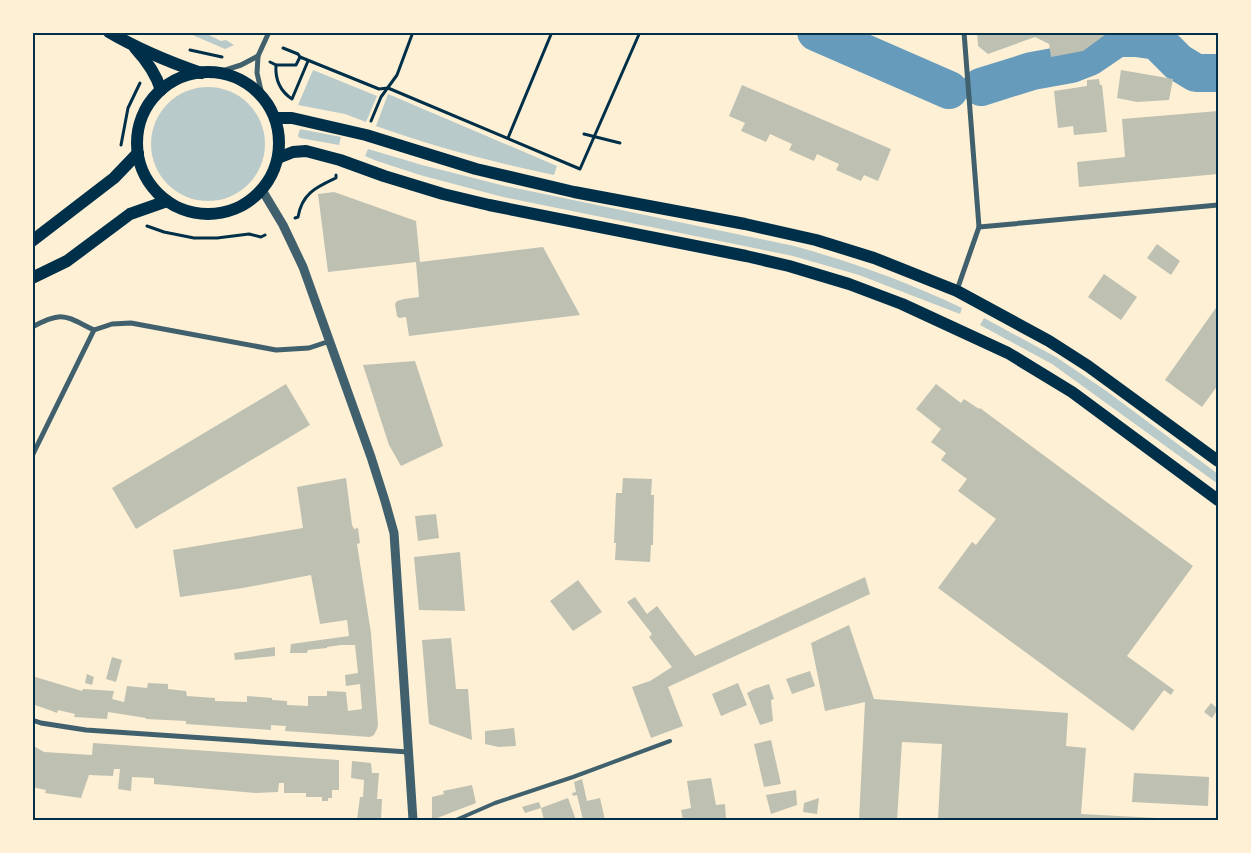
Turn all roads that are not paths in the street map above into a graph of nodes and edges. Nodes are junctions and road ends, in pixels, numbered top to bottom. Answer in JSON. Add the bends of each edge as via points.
{"nodes":[{"id":1,"x":109,"y":32,"type":"edge"},
{"id":2,"x":269,"y":32,"type":"edge"},
{"id":3,"x":964,"y":32,"type":"edge"},
{"id":4,"x":133,"y":47,"type":"junction"},
{"id":5,"x":258,"y":56,"type":"junction"},
{"id":6,"x":201,"y":73,"type":"junction"},
{"id":7,"x":216,"y":73,"type":"junction"},
{"id":8,"x":161,"y":90,"type":"junction"},
{"id":9,"x":263,"y":99,"type":"junction"},
{"id":10,"x":275,"y":118,"type":"junction"},
{"id":11,"x":138,"y":153,"type":"junction"},
{"id":12,"x":278,"y":158,"type":"junction"},
{"id":13,"x":262,"y":190,"type":"junction"},
{"id":14,"x":167,"y":200,"type":"junction"},
{"id":15,"x":1218,"y":205,"type":"edge"},
{"id":16,"x":979,"y":227,"type":"junction"},
{"id":17,"x":32,"y":241,"type":"edge"},
{"id":18,"x":32,"y":278,"type":"edge"},
{"id":19,"x":957,"y":291,"type":"junction"},
{"id":20,"x":32,"y":327,"type":"edge"},
{"id":21,"x":94,"y":330,"type":"junction"},
{"id":22,"x":330,"y":341,"type":"junction"},
{"id":23,"x":32,"y":456,"type":"edge"},
{"id":24,"x":1218,"y":461,"type":"edge"},
{"id":25,"x":1218,"y":500,"type":"edge"},
{"id":26,"x":32,"y":720,"type":"edge"},
{"id":27,"x":670,"y":741,"type":"dead end"},
{"id":28,"x":408,"y":752,"type":"junction"},
{"id":29,"x":413,"y":820,"type":"edge"},
{"id":30,"x":456,"y":820,"type":"edge"}],
"edges":[{"from":1,"to":4,"type":"main road"},
{"from":2,"to":5,"type":"street"},
{"from":3,"to":16,"type":"street"},
{"from":4,"to":6,"type":"main road"},
{"from":4,"to":8,"type":"main road","via":[[146,60]]},
{"from":5,"to":7,"type":"street"},
{"from":5,"to":9,"type":"street","via":[[257,73]]},
{"from":6,"to":7,"type":"main road"},
{"from":6,"to":8,"type":"main road","via":[[180,79]]},
{"from":7,"to":9,"type":"main road","via":[[244,82]]},
{"from":8,"to":11,"type":"main road","via":[[142,119]]},
{"from":9,"to":10,"type":"main road"},
{"from":10,"to":12,"type":"main road"},
{"from":10,"to":19,"type":"main road","via":[[292,118],[366,135],[476,169],[574,192],[816,240],[874,258]]},
{"from":11,"to":14,"type":"main road","via":[[143,171]]},
{"from":11,"to":17,"type":"main road","via":[[114,178]]},
{"from":12,"to":13,"type":"main road"},
{"from":12,"to":25,"type":"main road","via":[[306,151],[443,194],[746,256],[849,284],[960,329],[1016,358],[1072,392]]},
{"from":13,"to":14,"type":"main road","via":[[227,212],[206,214],[185,210]]},
{"from":13,"to":22,"type":"street","via":[[303,267]]},
{"from":14,"to":18,"type":"main road","via":[[130,214],[67,260]]},
{"from":15,"to":16,"type":"street"},
{"from":16,"to":19,"type":"street"},
{"from":19,"to":24,"type":"main road","via":[[1088,366]]},
{"from":20,"to":21,"type":"street","via":[[47,318],[63,315]]},
{"from":21,"to":22,"type":"street","via":[[112,324],[131,323],[276,350],[309,348]]},
{"from":21,"to":23,"type":"street"},
{"from":22,"to":28,"type":"street","via":[[386,501],[394,533]]},
{"from":26,"to":28,"type":"street","via":[[86,730]]},
{"from":27,"to":30,"type":"lane"},
{"from":28,"to":29,"type":"street"}]}
